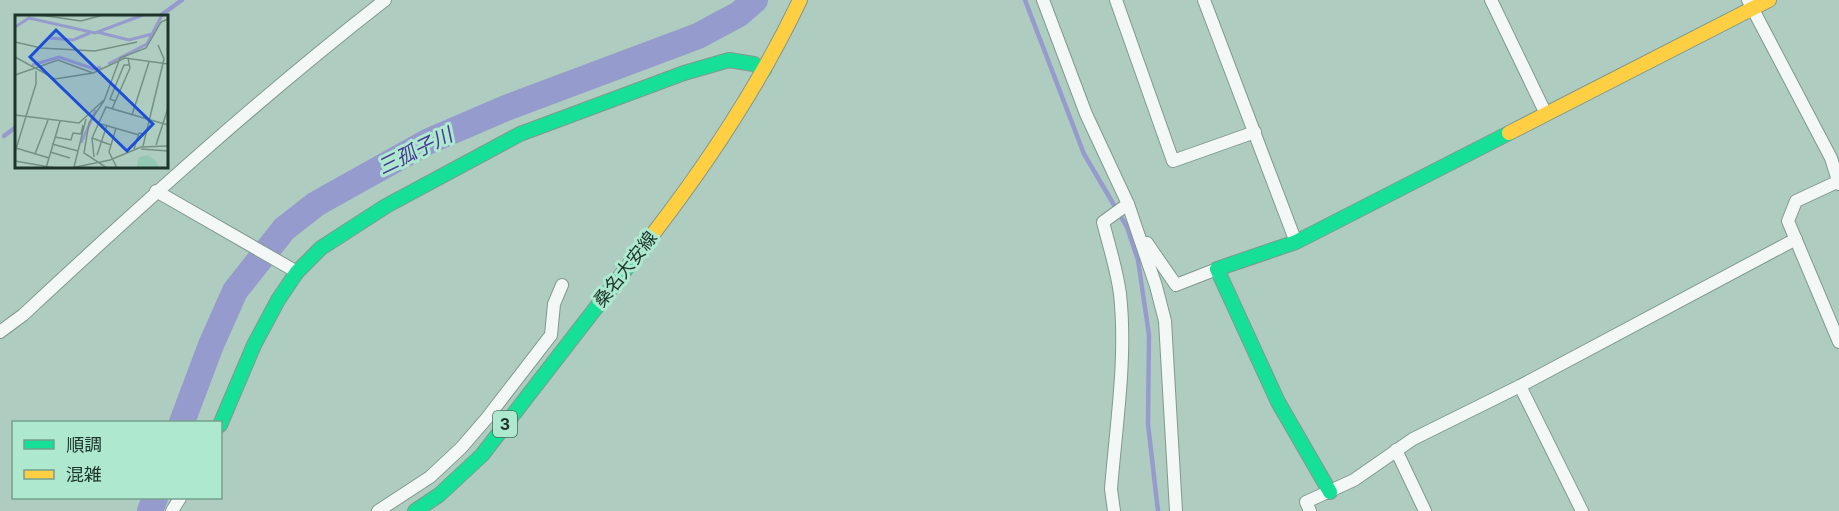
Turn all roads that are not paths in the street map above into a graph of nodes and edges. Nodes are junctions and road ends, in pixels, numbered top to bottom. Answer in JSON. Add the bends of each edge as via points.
{"nodes":[{"id":1,"x":385,"y":0,"type":"edge"},
{"id":2,"x":800,"y":0,"type":"edge"},
{"id":3,"x":1043,"y":0,"type":"edge"},
{"id":4,"x":1116,"y":0,"type":"edge"},
{"id":5,"x":1204,"y":0,"type":"edge"},
{"id":6,"x":1491,"y":0,"type":"edge"},
{"id":7,"x":1769,"y":0,"type":"edge"},
{"id":8,"x":1750,"y":3,"type":"edge"},
{"id":9,"x":764,"y":70,"type":"junction"},
{"id":10,"x":1546,"y":114,"type":"junction"},
{"id":11,"x":1255,"y":132,"type":"junction"},
{"id":12,"x":1838,"y":183,"type":"edge"},
{"id":13,"x":156,"y":190,"type":"junction"},
{"id":14,"x":1125,"y":206,"type":"junction"},
{"id":15,"x":1138,"y":230,"type":"junction"},
{"id":16,"x":1294,"y":237,"type":"dead end"},
{"id":17,"x":1796,"y":239,"type":"junction"},
{"id":18,"x":1217,"y":269,"type":"junction"},
{"id":19,"x":294,"y":270,"type":"junction"},
{"id":20,"x":562,"y":285,"type":"dead end"},
{"id":21,"x":0,"y":332,"type":"edge"},
{"id":22,"x":1839,"y":342,"type":"edge"},
{"id":23,"x":1520,"y":386,"type":"junction"},
{"id":24,"x":222,"y":421,"type":"edge"},
{"id":25,"x":1396,"y":450,"type":"junction"},
{"id":26,"x":1330,"y":492,"type":"junction"},
{"id":27,"x":378,"y":511,"type":"edge"},
{"id":28,"x":415,"y":511,"type":"edge"},
{"id":29,"x":1114,"y":511,"type":"edge"},
{"id":30,"x":1176,"y":511,"type":"edge"},
{"id":31,"x":1310,"y":511,"type":"edge"},
{"id":32,"x":1425,"y":511,"type":"edge"},
{"id":33,"x":1582,"y":511,"type":"edge"}],
"edges":[{"from":1,"to":13,"type":"street"},
{"from":2,"to":9,"type":"street","name":"桑名大安線","number":"3"},
{"from":3,"to":14,"type":"street"},
{"from":4,"to":11,"type":"street","via":[[1173,161]]},
{"from":5,"to":11,"type":"street"},
{"from":6,"to":10,"type":"street"},
{"from":7,"to":8,"type":"street"},
{"from":8,"to":10,"type":"street"},
{"from":8,"to":12,"type":"street","via":[[1832,158]]},
{"from":9,"to":19,"type":"street","via":[[754,64],[729,60],[520,134],[386,206]]},
{"from":9,"to":28,"type":"street","name":"桑名大安線","number":"3","via":[[667,215],[490,443],[453,483]]},
{"from":10,"to":18,"type":"street","via":[[1296,242]]},
{"from":11,"to":16,"type":"street"},
{"from":12,"to":17,"type":"street","via":[[1796,201],[1788,221]]},
{"from":13,"to":19,"type":"street"},
{"from":13,"to":21,"type":"street"},
{"from":14,"to":15,"type":"street"},
{"from":14,"to":29,"type":"street","via":[[1103,222],[1116,270],[1121,314],[1111,489]]},
{"from":15,"to":18,"type":"street","via":[[1176,285]]},
{"from":15,"to":30,"type":"street","via":[[1165,321]]},
{"from":17,"to":22,"type":"street"},
{"from":17,"to":23,"type":"street"},
{"from":18,"to":26,"type":"street","via":[[1278,402]]},
{"from":19,"to":24,"type":"street"},
{"from":20,"to":27,"type":"street","via":[[554,304],[551,335],[487,417],[430,477]]},
{"from":23,"to":25,"type":"street"},
{"from":23,"to":33,"type":"street"},
{"from":25,"to":26,"type":"street"},
{"from":25,"to":32,"type":"street"},
{"from":26,"to":31,"type":"street","via":[[1306,502]]}]}
